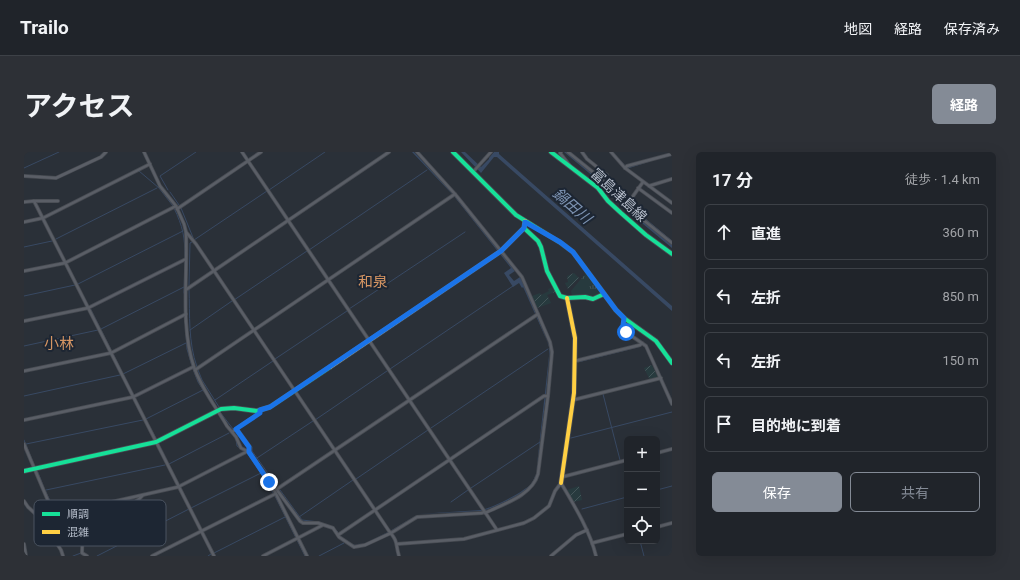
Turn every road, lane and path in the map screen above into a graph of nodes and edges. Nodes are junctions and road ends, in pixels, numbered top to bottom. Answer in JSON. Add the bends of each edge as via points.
{"nodes":[{"id":1,"x":106,"y":152,"type":"edge"},
{"id":2,"x":144,"y":152,"type":"edge"},
{"id":3,"x":242,"y":152,"type":"edge"},
{"id":4,"x":261,"y":152,"type":"edge"},
{"id":5,"x":389,"y":152,"type":"edge"},
{"id":6,"x":417,"y":152,"type":"edge"},
{"id":7,"x":453,"y":152,"type":"edge"},
{"id":8,"x":491,"y":152,"type":"edge"},
{"id":9,"x":551,"y":152,"type":"edge"},
{"id":10,"x":560,"y":152,"type":"edge"},
{"id":11,"x":568,"y":152,"type":"edge"},
{"id":12,"x":582,"y":152,"type":"edge"},
{"id":13,"x":611,"y":152,"type":"edge"},
{"id":14,"x":672,"y":154,"type":"edge"},
{"id":15,"x":248,"y":161,"type":"junction"},
{"id":16,"x":150,"y":164,"type":"junction"},
{"id":17,"x":572,"y":168,"type":"junction"},
{"id":18,"x":625,"y":168,"type":"junction"},
{"id":19,"x":475,"y":171,"type":"junction"},
{"id":20,"x":606,"y":175,"type":"dead end"},
{"id":21,"x":24,"y":176,"type":"edge"},
{"id":22,"x":672,"y":179,"type":"edge"},
{"id":23,"x":643,"y":182,"type":"junction"},
{"id":24,"x":648,"y":186,"type":"junction"},
{"id":25,"x":638,"y":188,"type":"junction"},
{"id":26,"x":454,"y":195,"type":"junction"},
{"id":27,"x":58,"y":201,"type":"dead end"},
{"id":28,"x":24,"y":202,"type":"edge"},
{"id":29,"x":34,"y":202,"type":"junction"},
{"id":30,"x":672,"y":203,"type":"edge"},
{"id":31,"x":626,"y":206,"type":"junction"},
{"id":32,"x":176,"y":208,"type":"junction"},
{"id":33,"x":672,"y":213,"type":"edge"},
{"id":34,"x":43,"y":218,"type":"junction"},
{"id":35,"x":288,"y":220,"type":"junction"},
{"id":36,"x":24,"y":222,"type":"edge"},
{"id":37,"x":525,"y":222,"type":"junction"},
{"id":38,"x":524,"y":228,"type":"junction"},
{"id":39,"x":186,"y":232,"type":"junction"},
{"id":40,"x":672,"y":243,"type":"edge"},
{"id":41,"x":500,"y":252,"type":"junction"},
{"id":42,"x":672,"y":254,"type":"edge"},
{"id":43,"x":186,"y":259,"type":"junction"},
{"id":44,"x":65,"y":263,"type":"junction"},
{"id":45,"x":24,"y":271,"type":"edge"},
{"id":46,"x":213,"y":271,"type":"junction"},
{"id":47,"x":328,"y":280,"type":"junction"},
{"id":48,"x":186,"y":289,"type":"junction"},
{"id":49,"x":604,"y":294,"type":"junction"},
{"id":50,"x":567,"y":298,"type":"junction"},
{"id":51,"x":88,"y":308,"type":"junction"},
{"id":52,"x":186,"y":314,"type":"junction"},
{"id":53,"x":537,"y":314,"type":"junction"},
{"id":54,"x":624,"y":318,"type":"junction"},
{"id":55,"x":24,"y":321,"type":"edge"},
{"id":56,"x":254,"y":330,"type":"junction"},
{"id":57,"x":369,"y":340,"type":"junction"},
{"id":58,"x":641,"y":344,"type":"junction"},
{"id":59,"x":110,"y":353,"type":"junction"},
{"id":60,"x":575,"y":361,"type":"junction"},
{"id":61,"x":672,"y":363,"type":"edge"},
{"id":62,"x":194,"y":368,"type":"junction"},
{"id":63,"x":24,"y":371,"type":"edge"},
{"id":64,"x":659,"y":378,"type":"junction"},
{"id":65,"x":294,"y":390,"type":"junction"},
{"id":66,"x":546,"y":396,"type":"junction"},
{"id":67,"x":133,"y":398,"type":"junction"},
{"id":68,"x":409,"y":400,"type":"junction"},
{"id":69,"x":574,"y":400,"type":"junction"},
{"id":70,"x":672,"y":404,"type":"edge"},
{"id":71,"x":260,"y":410,"type":"junction"},
{"id":72,"x":218,"y":411,"type":"junction"},
{"id":73,"x":24,"y":420,"type":"edge"},
{"id":74,"x":236,"y":429,"type":"junction"},
{"id":75,"x":232,"y":432,"type":"junction"},
{"id":76,"x":156,"y":442,"type":"junction"},
{"id":77,"x":24,"y":444,"type":"edge"},
{"id":78,"x":672,"y":449,"type":"edge"},
{"id":79,"x":334,"y":450,"type":"junction"},
{"id":80,"x":247,"y":452,"type":"junction"},
{"id":81,"x":660,"y":452,"type":"edge"},
{"id":82,"x":449,"y":460,"type":"junction"},
{"id":83,"x":624,"y":461,"type":"edge"},
{"id":84,"x":35,"y":468,"type":"junction"},
{"id":85,"x":24,"y":471,"type":"edge"},
{"id":86,"x":562,"y":477,"type":"junction"},
{"id":87,"x":268,"y":478,"type":"junction"},
{"id":88,"x":561,"y":483,"type":"junction"},
{"id":89,"x":178,"y":486,"type":"junction"},
{"id":90,"x":277,"y":489,"type":"junction"},
{"id":91,"x":143,"y":494,"type":"junction"},
{"id":92,"x":275,"y":494,"type":"junction"},
{"id":93,"x":48,"y":500,"type":"edge"},
{"id":94,"x":115,"y":500,"type":"edge"},
{"id":95,"x":137,"y":500,"type":"edge"},
{"id":96,"x":24,"y":501,"type":"edge"},
{"id":97,"x":375,"y":510,"type":"junction"},
{"id":98,"x":34,"y":512,"type":"edge"},
{"id":99,"x":484,"y":512,"type":"junction"},
{"id":100,"x":672,"y":523,"type":"edge"},
{"id":101,"x":323,"y":525,"type":"junction"},
{"id":102,"x":660,"y":526,"type":"edge"},
{"id":103,"x":497,"y":530,"type":"junction"},
{"id":104,"x":587,"y":530,"type":"junction"},
{"id":105,"x":202,"y":531,"type":"junction"},
{"id":106,"x":390,"y":532,"type":"junction"},
{"id":107,"x":338,"y":535,"type":"junction"},
{"id":108,"x":624,"y":535,"type":"edge"},
{"id":109,"x":298,"y":538,"type":"junction"},
{"id":110,"x":592,"y":543,"type":"junction"},
{"id":111,"x":24,"y":544,"type":"edge"},
{"id":112,"x":397,"y":544,"type":"junction"},
{"id":113,"x":58,"y":546,"type":"edge"},
{"id":114,"x":82,"y":546,"type":"edge"},
{"id":115,"x":26,"y":556,"type":"edge"},
{"id":116,"x":63,"y":556,"type":"edge"},
{"id":117,"x":87,"y":556,"type":"edge"},
{"id":118,"x":152,"y":556,"type":"edge"},
{"id":119,"x":214,"y":556,"type":"edge"},
{"id":120,"x":263,"y":556,"type":"edge"},
{"id":121,"x":307,"y":556,"type":"edge"},
{"id":122,"x":399,"y":556,"type":"edge"},
{"id":123,"x":552,"y":556,"type":"edge"},
{"id":124,"x":596,"y":556,"type":"edge"}],
"edges":[{"from":1,"to":21,"type":"street","via":[[101,157],[58,178]]},
{"from":2,"to":16,"type":"street"},
{"from":3,"to":15,"type":"street"},
{"from":4,"to":15,"type":"street"},
{"from":5,"to":35,"type":"street"},
{"from":6,"to":26,"type":"street"},
{"from":7,"to":19,"type":"street"},
{"from":8,"to":19,"type":"street"},
{"from":9,"to":17,"type":"street","name":"富島津島線"},
{"from":10,"to":17,"type":"street"},
{"from":11,"to":31,"type":"street","via":[[609,185]]},
{"from":12,"to":20,"type":"street"},
{"from":13,"to":18,"type":"street"},
{"from":14,"to":18,"type":"street"},
{"from":15,"to":32,"type":"street"},
{"from":15,"to":35,"type":"street"},
{"from":16,"to":32,"type":"street","via":[[160,186]]},
{"from":16,"to":34,"type":"street"},
{"from":17,"to":42,"type":"street","name":"富島津島線","via":[[598,188],[633,224]]},
{"from":18,"to":23,"type":"street"},
{"from":19,"to":37,"type":"street"},
{"from":22,"to":24,"type":"street"},
{"from":23,"to":24,"type":"street"},
{"from":23,"to":25,"type":"street"},
{"from":24,"to":30,"type":"street"},
{"from":25,"to":31,"type":"street"},
{"from":25,"to":33,"type":"street"},
{"from":26,"to":41,"type":"street"},
{"from":26,"to":47,"type":"street"},
{"from":27,"to":29,"type":"street"},
{"from":28,"to":29,"type":"street"},
{"from":29,"to":34,"type":"street"},
{"from":31,"to":40,"type":"street"},
{"from":32,"to":39,"type":"street"},
{"from":32,"to":44,"type":"street"},
{"from":34,"to":36,"type":"street"},
{"from":34,"to":44,"type":"street"},
{"from":35,"to":46,"type":"street"},
{"from":35,"to":47,"type":"street"},
{"from":37,"to":38,"type":"street"},
{"from":37,"to":49,"type":"street","via":[[573,252]]},
{"from":38,"to":41,"type":"street"},
{"from":38,"to":50,"type":"street","via":[[538,241],[547,271],[558,294]]},
{"from":39,"to":43,"type":"street"},
{"from":39,"to":46,"type":"street"},
{"from":41,"to":53,"type":"street","via":[[524,280]]},
{"from":41,"to":57,"type":"street"},
{"from":43,"to":48,"type":"street"},
{"from":43,"to":51,"type":"street"},
{"from":44,"to":45,"type":"street"},
{"from":44,"to":51,"type":"street"},
{"from":46,"to":48,"type":"street"},
{"from":46,"to":56,"type":"street"},
{"from":47,"to":56,"type":"street"},
{"from":47,"to":57,"type":"street"},
{"from":48,"to":52,"type":"street"},
{"from":49,"to":50,"type":"street","via":[[596,298]]},
{"from":49,"to":54,"type":"street"},
{"from":50,"to":60,"type":"street","via":[[575,338]]},
{"from":51,"to":55,"type":"street"},
{"from":51,"to":59,"type":"street"},
{"from":52,"to":59,"type":"street"},
{"from":52,"to":62,"type":"street","via":[[189,349]]},
{"from":53,"to":66,"type":"street","via":[[552,346]]},
{"from":53,"to":68,"type":"street"},
{"from":54,"to":58,"type":"street","via":[[626,332]]},
{"from":54,"to":61,"type":"street","via":[[656,341]]},
{"from":56,"to":62,"type":"street"},
{"from":56,"to":65,"type":"street"},
{"from":57,"to":65,"type":"street"},
{"from":57,"to":68,"type":"street"},
{"from":58,"to":60,"type":"street"},
{"from":58,"to":64,"type":"street","via":[[646,346]]},
{"from":59,"to":63,"type":"street"},
{"from":59,"to":67,"type":"street"},
{"from":60,"to":69,"type":"street"},
{"from":62,"to":67,"type":"street"},
{"from":62,"to":72,"type":"street"},
{"from":64,"to":69,"type":"street"},
{"from":64,"to":70,"type":"street"},
{"from":65,"to":71,"type":"street","via":[[270,407]]},
{"from":65,"to":79,"type":"street"},
{"from":66,"to":82,"type":"street"},
{"from":66,"to":99,"type":"street","via":[[536,480],[527,491]]},
{"from":67,"to":73,"type":"street"},
{"from":67,"to":76,"type":"street"},
{"from":68,"to":79,"type":"street"},
{"from":68,"to":82,"type":"street"},
{"from":69,"to":86,"type":"street"},
{"from":71,"to":72,"type":"street","via":[[231,408]]},
{"from":71,"to":74,"type":"street","via":[[260,413]]},
{"from":72,"to":75,"type":"street"},
{"from":72,"to":76,"type":"street"},
{"from":74,"to":75,"type":"street"},
{"from":74,"to":80,"type":"street","via":[[249,447]]},
{"from":75,"to":80,"type":"street","via":[[241,448]]},
{"from":76,"to":84,"type":"street"},
{"from":76,"to":89,"type":"street"},
{"from":77,"to":84,"type":"street"},
{"from":78,"to":81,"type":"street"},
{"from":79,"to":90,"type":"street"},
{"from":79,"to":97,"type":"street"},
{"from":80,"to":87,"type":"street"},
{"from":80,"to":89,"type":"street"},
{"from":82,"to":97,"type":"street"},
{"from":82,"to":99,"type":"street"},
{"from":83,"to":86,"type":"street"},
{"from":84,"to":85,"type":"street"},
{"from":84,"to":93,"type":"street"},
{"from":86,"to":88,"type":"street"},
{"from":87,"to":90,"type":"street"},
{"from":87,"to":92,"type":"street"},
{"from":88,"to":103,"type":"street","via":[[551,504],[538,515],[524,523]]},
{"from":88,"to":104,"type":"street"},
{"from":89,"to":91,"type":"street"},
{"from":89,"to":105,"type":"street"},
{"from":90,"to":101,"type":"street","via":[[302,522]]},
{"from":91,"to":94,"type":"street"},
{"from":91,"to":95,"type":"street"},
{"from":92,"to":105,"type":"street"},
{"from":92,"to":109,"type":"street"},
{"from":96,"to":98,"type":"street"},
{"from":97,"to":106,"type":"street"},
{"from":97,"to":107,"type":"street"},
{"from":99,"to":103,"type":"street"},
{"from":99,"to":106,"type":"street","via":[[417,516]]},
{"from":100,"to":102,"type":"street"},
{"from":101,"to":107,"type":"street","via":[[333,528]]},
{"from":101,"to":109,"type":"street"},
{"from":103,"to":112,"type":"street","via":[[464,539]]},
{"from":104,"to":110,"type":"street"},
{"from":104,"to":123,"type":"street","via":[[575,536]]},
{"from":105,"to":118,"type":"street"},
{"from":105,"to":119,"type":"street"},
{"from":106,"to":107,"type":"street","via":[[354,547]]},
{"from":106,"to":112,"type":"street"},
{"from":108,"to":110,"type":"street"},
{"from":109,"to":120,"type":"street"},
{"from":109,"to":121,"type":"street"},
{"from":110,"to":124,"type":"street"},
{"from":111,"to":115,"type":"street"},
{"from":112,"to":122,"type":"street"},
{"from":113,"to":116,"type":"street"},
{"from":114,"to":117,"type":"street","via":[[82,553]]}]}
